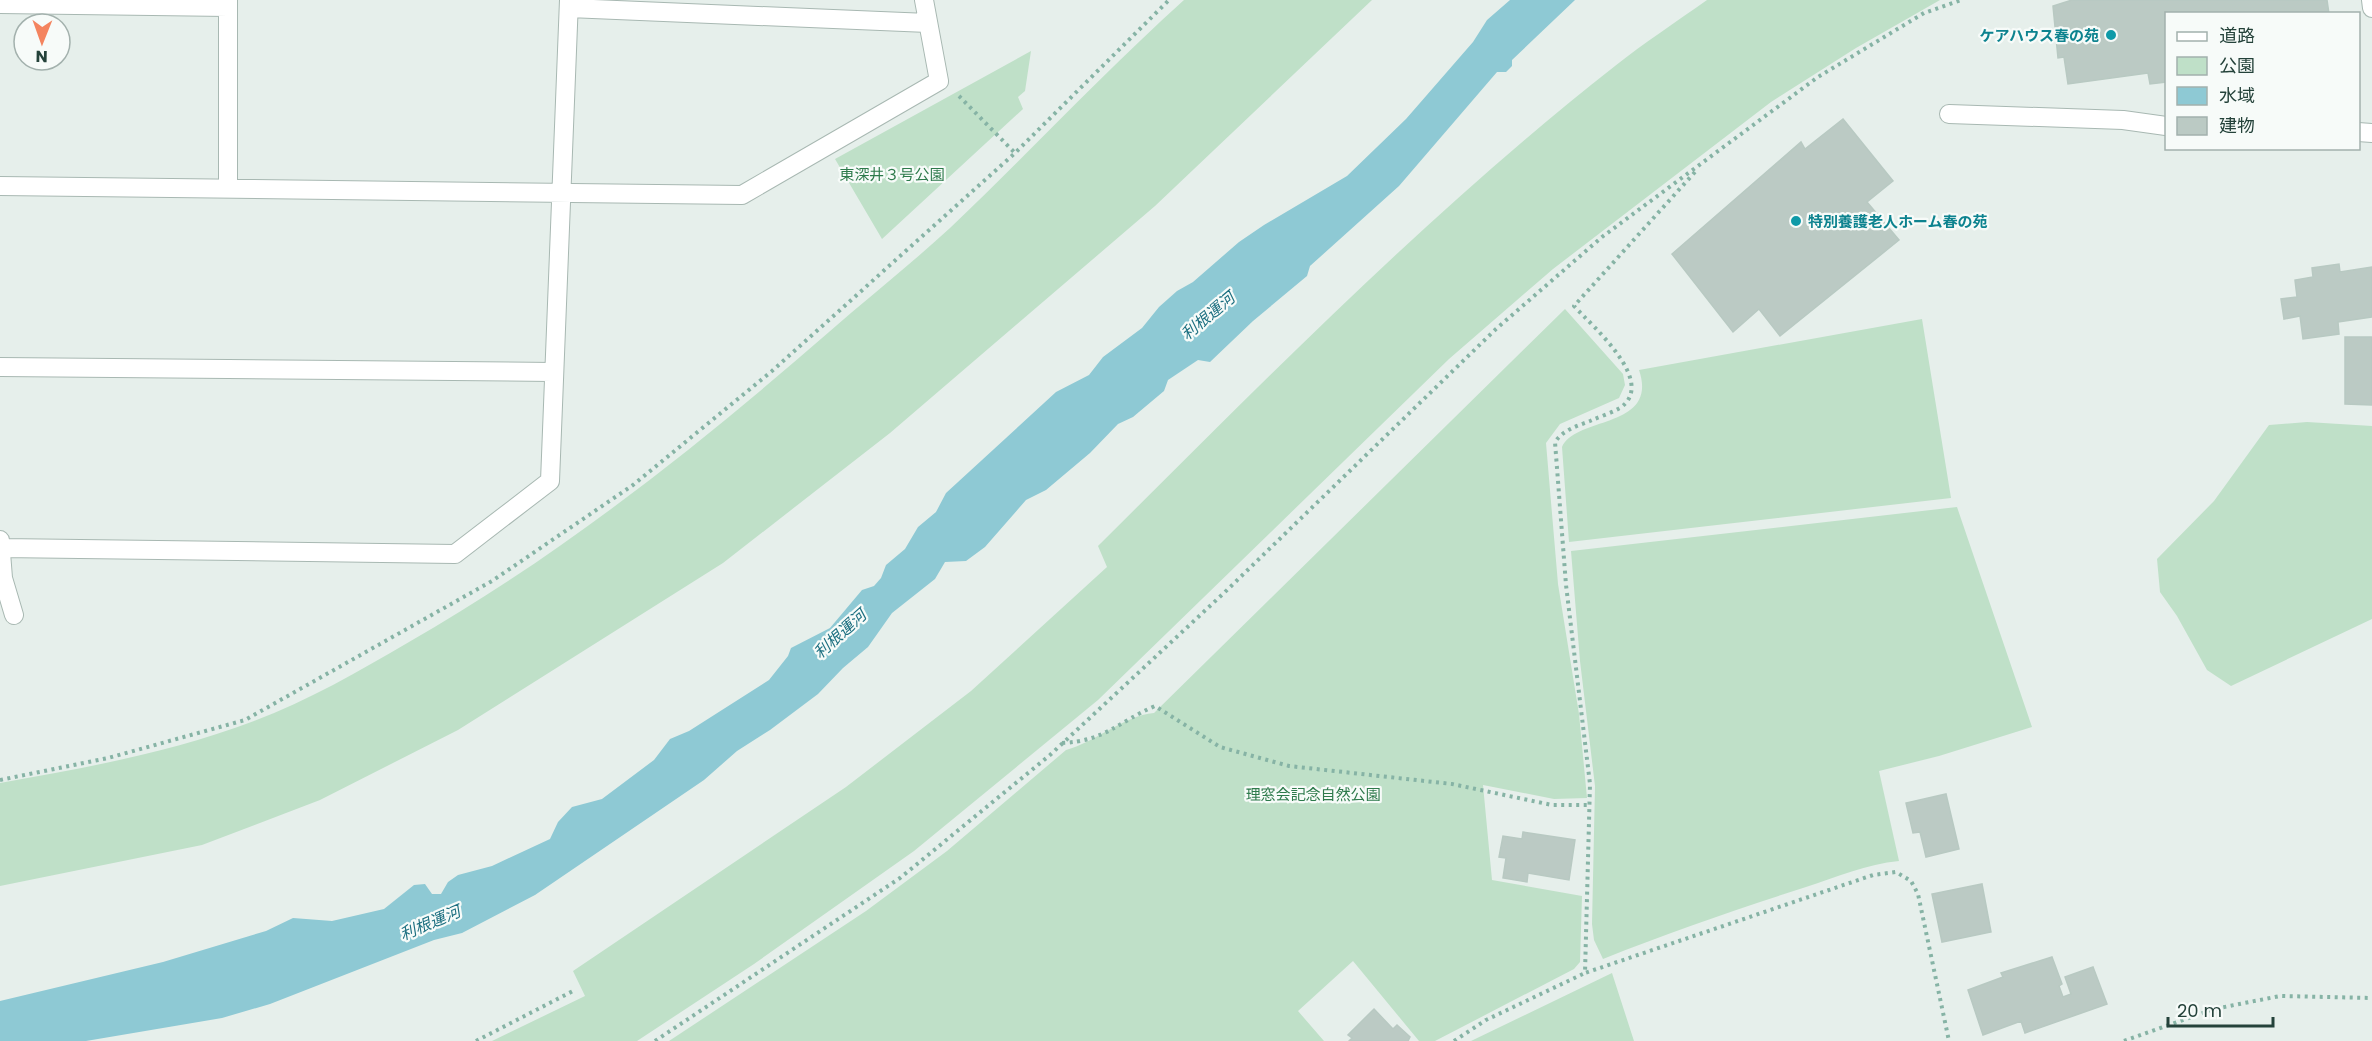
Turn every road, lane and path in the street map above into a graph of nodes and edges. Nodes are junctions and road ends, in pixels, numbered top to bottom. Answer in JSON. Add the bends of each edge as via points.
{"nodes":[{"id":1,"x":924,"y":0,"type":"edge"},
{"id":2,"x":1168,"y":0,"type":"edge"},
{"id":3,"x":1961,"y":0,"type":"edge"},
{"id":4,"x":2371,"y":0,"type":"edge"},
{"id":5,"x":228,"y":3,"type":"edge"},
{"id":6,"x":0,"y":4,"type":"edge"},
{"id":7,"x":569,"y":4,"type":"edge"},
{"id":8,"x":2372,"y":8,"type":"edge"},
{"id":9,"x":928,"y":23,"type":"junction"},
{"id":10,"x":966,"y":101,"type":"dead end"},
{"id":11,"x":1949,"y":114,"type":"dead end"},
{"id":12,"x":2165,"y":126,"type":"edge"},
{"id":13,"x":1015,"y":153,"type":"junction"},
{"id":14,"x":1701,"y":166,"type":"junction"},
{"id":15,"x":0,"y":186,"type":"edge"},
{"id":16,"x":228,"y":187,"type":"junction"},
{"id":17,"x":560,"y":191,"type":"junction"},
{"id":18,"x":0,"y":367,"type":"edge"},
{"id":19,"x":553,"y":372,"type":"junction"},
{"id":20,"x":1,"y":544,"type":"edge"},
{"id":21,"x":14,"y":615,"type":"dead end"},
{"id":22,"x":1062,"y":743,"type":"junction"},
{"id":23,"x":0,"y":780,"type":"edge"},
{"id":24,"x":1589,"y":805,"type":"junction"},
{"id":25,"x":1585,"y":973,"type":"junction"},
{"id":26,"x":573,"y":991,"type":"dead end"},
{"id":27,"x":2372,"y":998,"type":"edge"},
{"id":28,"x":476,"y":1041,"type":"edge"},
{"id":29,"x":655,"y":1041,"type":"edge"},
{"id":30,"x":1454,"y":1041,"type":"edge"},
{"id":31,"x":1949,"y":1041,"type":"edge"},
{"id":32,"x":2124,"y":1041,"type":"edge"}],
"edges":[{"from":1,"to":9,"type":"street"},
{"from":2,"to":13,"type":"path"},
{"from":3,"to":14,"type":"path","via":[[1924,13],[1818,76]]},
{"from":4,"to":8,"type":"street"},
{"from":5,"to":6,"type":"street"},
{"from":5,"to":16,"type":"street"},
{"from":7,"to":9,"type":"street"},
{"from":7,"to":17,"type":"street"},
{"from":9,"to":17,"type":"street","via":[[939,81],[742,195]]},
{"from":10,"to":13,"type":"path"},
{"from":11,"to":12,"type":"street","via":[[2122,120]]},
{"from":13,"to":23,"type":"path","via":[[772,371],[633,485],[492,581],[245,720],[108,758]]},
{"from":14,"to":22,"type":"path","via":[[1602,237],[1496,329]]},
{"from":14,"to":24,"type":"path","via":[[1574,306],[1624,362],[1632,388],[1620,408],[1564,432],[1555,442]]},
{"from":15,"to":16,"type":"street"},
{"from":16,"to":17,"type":"street"},
{"from":17,"to":19,"type":"street"},
{"from":18,"to":19,"type":"street"},
{"from":19,"to":20,"type":"street","via":[[549,482],[455,554]]},
{"from":20,"to":21,"type":"street","via":[[3,578]]},
{"from":22,"to":24,"type":"path","via":[[1086,742],[1155,706],[1220,747],[1288,766],[1452,784],[1552,805]]},
{"from":22,"to":29,"type":"path","via":[[900,878]]},
{"from":24,"to":25,"type":"path"},
{"from":25,"to":30,"type":"path","via":[[1486,1020]]},
{"from":25,"to":31,"type":"path","via":[[1873,875],[1896,872],[1911,881],[1918,894]]},
{"from":26,"to":28,"type":"path"},
{"from":27,"to":32,"type":"path","via":[[2280,996],[2214,1009]]}]}
